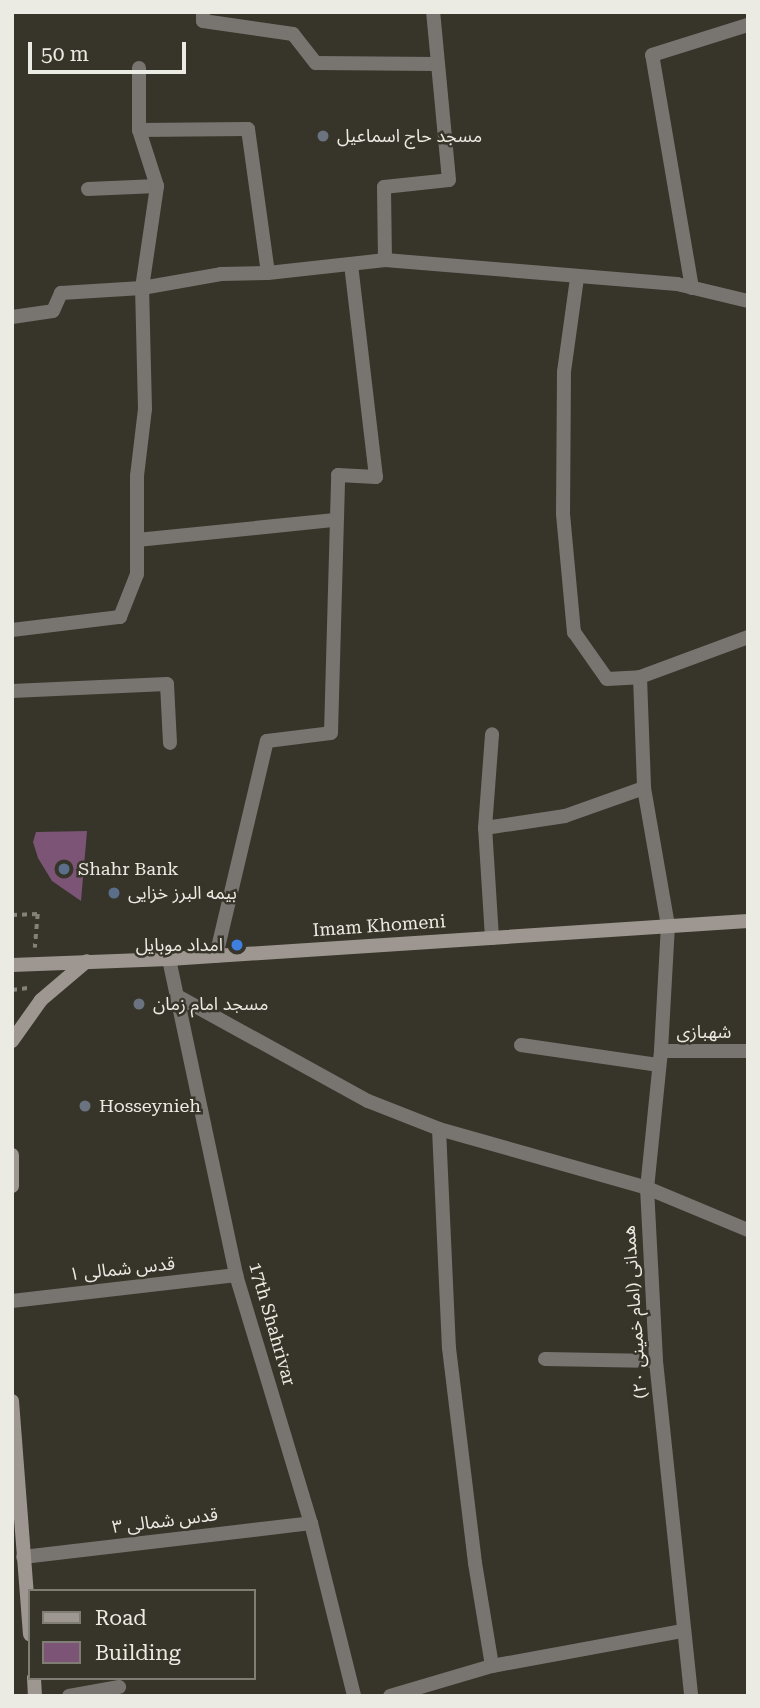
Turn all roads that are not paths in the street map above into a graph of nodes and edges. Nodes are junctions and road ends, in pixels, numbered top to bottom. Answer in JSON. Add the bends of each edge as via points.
{"nodes":[{"id":1,"x":203,"y":12,"type":"edge"},
{"id":2,"x":433,"y":12,"type":"edge"},
{"id":3,"x":748,"y":25,"type":"edge"},
{"id":4,"x":436,"y":64,"type":"junction"},
{"id":5,"x":139,"y":68,"type":"dead end"},
{"id":6,"x":139,"y":130,"type":"junction"},
{"id":7,"x":157,"y":186,"type":"junction"},
{"id":8,"x":88,"y":189,"type":"dead end"},
{"id":9,"x":385,"y":260,"type":"junction"},
{"id":10,"x":351,"y":264,"type":"junction"},
{"id":11,"x":268,"y":273,"type":"junction"},
{"id":12,"x":577,"y":278,"type":"junction"},
{"id":13,"x":142,"y":288,"type":"junction"},
{"id":14,"x":692,"y":288,"type":"junction"},
{"id":15,"x":748,"y":301,"type":"edge"},
{"id":16,"x":12,"y":317,"type":"edge"},
{"id":17,"x":335,"y":520,"type":"junction"},
{"id":18,"x":137,"y":540,"type":"junction"},
{"id":19,"x":12,"y":629,"type":"edge"},
{"id":20,"x":748,"y":637,"type":"edge"},
{"id":21,"x":640,"y":677,"type":"junction"},
{"id":22,"x":12,"y":691,"type":"edge"},
{"id":23,"x":492,"y":734,"type":"dead end"},
{"id":24,"x":170,"y":743,"type":"dead end"},
{"id":25,"x":644,"y":788,"type":"junction"},
{"id":26,"x":485,"y":828,"type":"junction"},
{"id":27,"x":748,"y":921,"type":"edge"},
{"id":28,"x":668,"y":925,"type":"junction"},
{"id":29,"x":492,"y":938,"type":"junction"},
{"id":30,"x":216,"y":956,"type":"junction"},
{"id":31,"x":169,"y":959,"type":"junction"},
{"id":32,"x":88,"y":960,"type":"junction"},
{"id":33,"x":12,"y":965,"type":"edge"},
{"id":34,"x":177,"y":996,"type":"junction"},
{"id":35,"x":12,"y":1041,"type":"edge"},
{"id":36,"x":521,"y":1045,"type":"dead end"},
{"id":37,"x":748,"y":1051,"type":"edge"},
{"id":38,"x":660,"y":1058,"type":"junction"},
{"id":39,"x":439,"y":1129,"type":"junction"},
{"id":40,"x":12,"y":1155,"type":"edge"},
{"id":41,"x":12,"y":1186,"type":"edge"},
{"id":42,"x":647,"y":1188,"type":"junction"},
{"id":43,"x":748,"y":1230,"type":"edge"},
{"id":44,"x":236,"y":1275,"type":"junction"},
{"id":45,"x":12,"y":1301,"type":"edge"},
{"id":46,"x":545,"y":1359,"type":"dead end"},
{"id":47,"x":656,"y":1361,"type":"junction"},
{"id":48,"x":12,"y":1401,"type":"edge"},
{"id":49,"x":311,"y":1523,"type":"junction"},
{"id":50,"x":23,"y":1557,"type":"junction"},
{"id":51,"x":28,"y":1612,"type":"edge"},
{"id":52,"x":683,"y":1630,"type":"junction"},
{"id":53,"x":492,"y":1666,"type":"junction"},
{"id":54,"x":119,"y":1687,"type":"dead end"},
{"id":55,"x":69,"y":1696,"type":"edge"},
{"id":56,"x":354,"y":1696,"type":"edge"},
{"id":57,"x":390,"y":1696,"type":"edge"},
{"id":58,"x":691,"y":1696,"type":"edge"}],
"edges":[{"from":1,"to":4,"type":"street","via":[[203,21],[293,34],[316,63]]},
{"from":2,"to":4,"type":"street"},
{"from":3,"to":14,"type":"street","via":[[652,55]]},
{"from":4,"to":9,"type":"street","via":[[449,180],[384,187]]},
{"from":5,"to":6,"type":"street"},
{"from":6,"to":7,"type":"street"},
{"from":6,"to":11,"type":"street","via":[[248,129]]},
{"from":7,"to":8,"type":"street"},
{"from":7,"to":13,"type":"street"},
{"from":9,"to":10,"type":"street"},
{"from":9,"to":12,"type":"street"},
{"from":10,"to":11,"type":"street"},
{"from":10,"to":17,"type":"street","via":[[376,477],[338,475]]},
{"from":11,"to":13,"type":"street","via":[[221,274]]},
{"from":12,"to":14,"type":"street"},
{"from":12,"to":21,"type":"street","via":[[564,372],[563,514],[573,632],[607,679]]},
{"from":13,"to":16,"type":"street","via":[[61,293],[53,311]]},
{"from":13,"to":18,"type":"street","via":[[145,409],[136,476]]},
{"from":14,"to":15,"type":"street"},
{"from":17,"to":18,"type":"street"},
{"from":17,"to":30,"type":"street","via":[[331,733],[267,741]]},
{"from":18,"to":19,"type":"street","via":[[136,574],[120,617]]},
{"from":20,"to":21,"type":"street"},
{"from":21,"to":25,"type":"street","name":"همدانی (امام خمینی ۲۰)"},
{"from":22,"to":24,"type":"street","via":[[167,684]]},
{"from":23,"to":26,"type":"street"},
{"from":25,"to":26,"type":"street","via":[[565,816]]},
{"from":25,"to":28,"type":"street","name":"همدانی (امام خمینی ۲۰)"},
{"from":26,"to":29,"type":"street"},
{"from":27,"to":28,"type":"main road","name":"Imam Khomeni"},
{"from":28,"to":29,"type":"main road","name":"Imam Khomeni"},
{"from":28,"to":38,"type":"street","name":"همدانی (امام خمینی ۲۰)"},
{"from":29,"to":30,"type":"main road","name":"Imam Khomeni"},
{"from":30,"to":31,"type":"main road","name":"Imam Khomeni"},
{"from":31,"to":32,"type":"main road","name":"Imam Khomeni"},
{"from":31,"to":34,"type":"street","name":"17th Shahrivar"},
{"from":32,"to":33,"type":"main road","name":"Imam Khomeni"},
{"from":32,"to":35,"type":"main road","via":[[47,992]]},
{"from":34,"to":39,"type":"street","via":[[368,1101]]},
{"from":34,"to":44,"type":"street","name":"17th Shahrivar"},
{"from":36,"to":38,"type":"street","name":"شهبازی"},
{"from":37,"to":38,"type":"street","name":"شهبازی"},
{"from":38,"to":42,"type":"street","name":"همدانی (امام خمینی ۲۰)"},
{"from":39,"to":42,"type":"street"},
{"from":39,"to":53,"type":"street","via":[[449,1348]]},
{"from":40,"to":41,"type":"main road"},
{"from":42,"to":43,"type":"street"},
{"from":42,"to":47,"type":"street","name":"همدانی (امام خمینی ۲۰)"},
{"from":44,"to":45,"type":"street","name":"قدس شمالی ۱"},
{"from":44,"to":49,"type":"street","name":"17th Shahrivar"},
{"from":46,"to":47,"type":"street"},
{"from":47,"to":52,"type":"street","name":"همدانی (امام خمینی ۲۰)"},
{"from":48,"to":50,"type":"main road"},
{"from":49,"to":50,"type":"street","name":"۳ قدس شمالی"},
{"from":49,"to":56,"type":"street","name":"17th Shahrivar"},
{"from":50,"to":51,"type":"main road"},
{"from":52,"to":53,"type":"street"},
{"from":52,"to":58,"type":"street","name":"همدانی (امام خمینی ۲۰)"},
{"from":53,"to":57,"type":"street"},
{"from":54,"to":55,"type":"street"}]}
